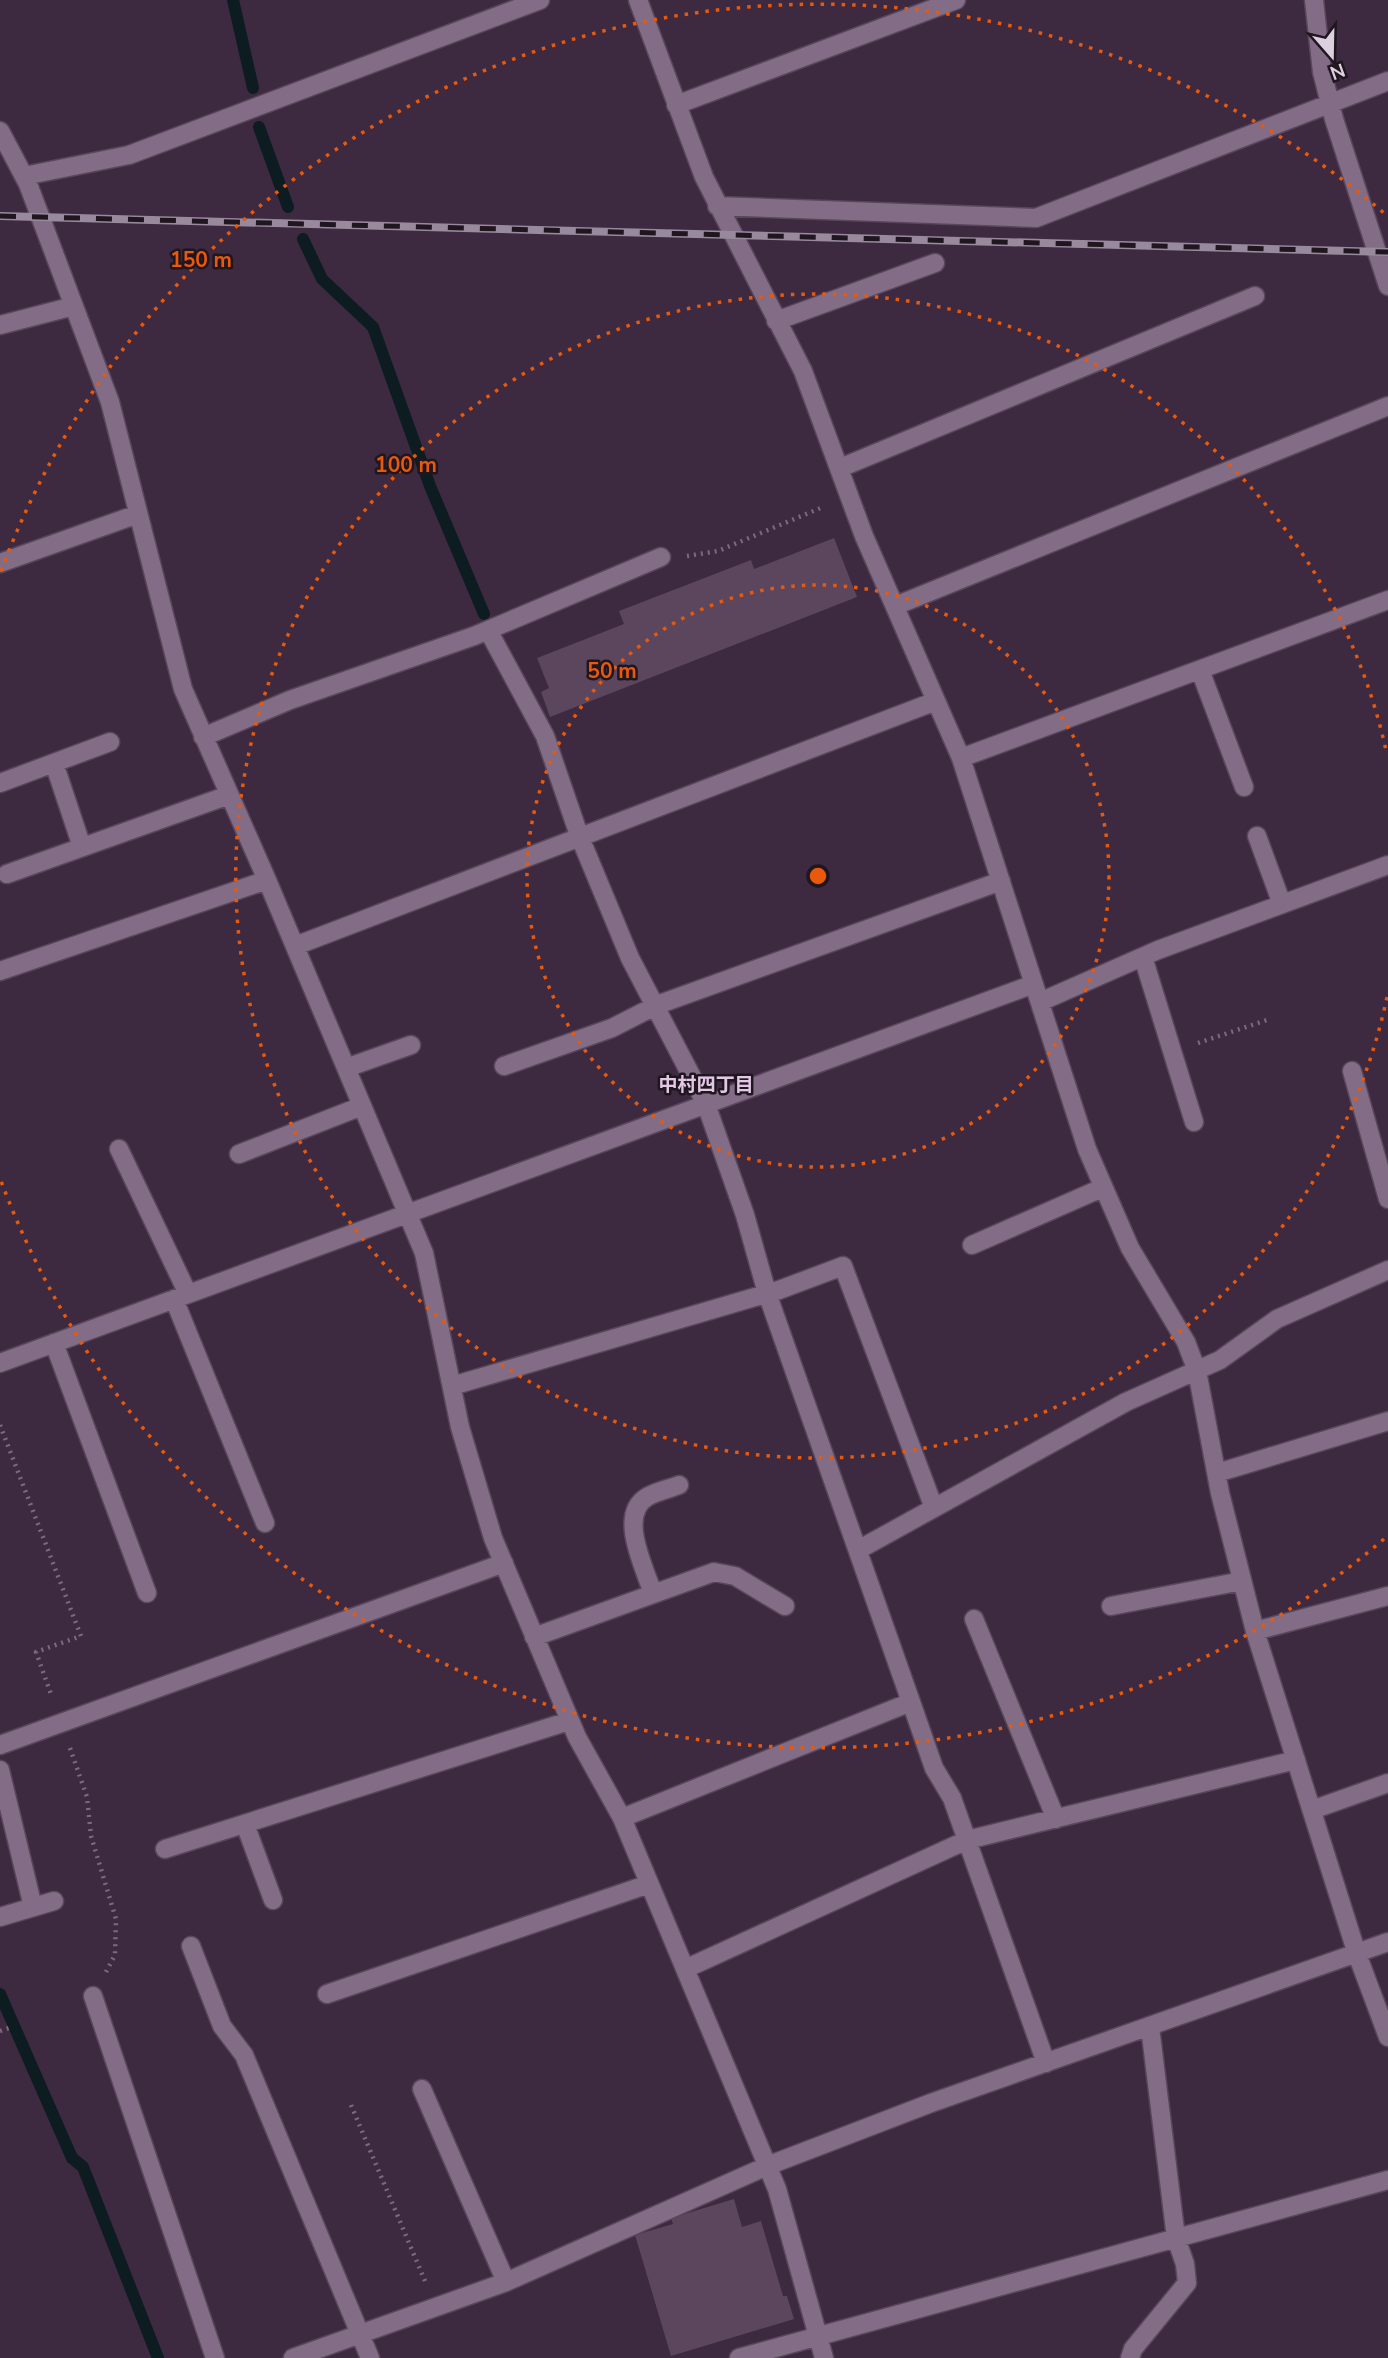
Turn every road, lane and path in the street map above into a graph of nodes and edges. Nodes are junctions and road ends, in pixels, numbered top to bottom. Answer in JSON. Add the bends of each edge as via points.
{"nodes":[{"id":1,"x":540,"y":0,"type":"edge"},
{"id":2,"x":639,"y":0,"type":"edge"},
{"id":3,"x":956,"y":0,"type":"edge"},
{"id":4,"x":1314,"y":0,"type":"edge"},
{"id":5,"x":1388,"y":81,"type":"edge"},
{"id":6,"x":1330,"y":101,"type":"junction"},
{"id":7,"x":676,"y":105,"type":"junction"},
{"id":8,"x":0,"y":131,"type":"edge"},
{"id":9,"x":24,"y":176,"type":"junction"},
{"id":10,"x":717,"y":206,"type":"junction"},
{"id":11,"x":935,"y":263,"type":"dead end"},
{"id":12,"x":1388,"y":286,"type":"edge"},
{"id":13,"x":1255,"y":296,"type":"dead end"},
{"id":14,"x":75,"y":306,"type":"junction"},
{"id":15,"x":776,"y":321,"type":"junction"},
{"id":16,"x":0,"y":325,"type":"edge"},
{"id":17,"x":1388,"y":406,"type":"edge"},
{"id":18,"x":840,"y":468,"type":"junction"},
{"id":19,"x":849,"y":496,"type":"junction"},
{"id":20,"x":138,"y":514,"type":"junction"},
{"id":21,"x":661,"y":557,"type":"joint"},
{"id":22,"x":0,"y":563,"type":"edge"},
{"id":23,"x":1388,"y":600,"type":"edge"},
{"id":24,"x":895,"y":606,"type":"junction"},
{"id":25,"x":488,"y":630,"type":"junction"},
{"id":26,"x":1200,"y":670,"type":"junction"},
{"id":27,"x":936,"y":701,"type":"junction"},
{"id":28,"x":204,"y":737,"type":"junction"},
{"id":29,"x":110,"y":742,"type":"dead end"},
{"id":30,"x":961,"y":758,"type":"junction"},
{"id":31,"x":54,"y":763,"type":"junction"},
{"id":32,"x":0,"y":783,"type":"edge"},
{"id":33,"x":1244,"y":787,"type":"dead end"},
{"id":34,"x":229,"y":795,"type":"junction"},
{"id":35,"x":579,"y":835,"type":"junction"},
{"id":36,"x":1257,"y":836,"type":"dead end"},
{"id":37,"x":82,"y":847,"type":"junction"},
{"id":38,"x":1388,"y":865,"type":"edge"},
{"id":39,"x":7,"y":874,"type":"dead end"},
{"id":40,"x":267,"y":880,"type":"junction"},
{"id":41,"x":1001,"y":881,"type":"junction"},
{"id":42,"x":1282,"y":904,"type":"junction"},
{"id":43,"x":295,"y":946,"type":"junction"},
{"id":44,"x":1143,"y":957,"type":"junction"},
{"id":45,"x":0,"y":971,"type":"edge"},
{"id":46,"x":1037,"y":993,"type":"junction"},
{"id":47,"x":657,"y":1005,"type":"junction"},
{"id":48,"x":1270,"y":1019,"type":"dead end"},
{"id":49,"x":411,"y":1045,"type":"dead end"},
{"id":50,"x":1172,"y":1051,"type":"junction"},
{"id":51,"x":504,"y":1066,"type":"dead end"},
{"id":52,"x":346,"y":1068,"type":"junction"},
{"id":53,"x":1352,"y":1071,"type":"dead end"},
{"id":54,"x":706,"y":1104,"type":"junction"},
{"id":55,"x":362,"y":1106,"type":"junction"},
{"id":56,"x":1194,"y":1122,"type":"dead end"},
{"id":57,"x":119,"y":1149,"type":"dead end"},
{"id":58,"x":239,"y":1154,"type":"dead end"},
{"id":59,"x":1102,"y":1188,"type":"junction"},
{"id":60,"x":1388,"y":1199,"type":"edge"},
{"id":61,"x":407,"y":1212,"type":"junction"},
{"id":62,"x":972,"y":1245,"type":"dead end"},
{"id":63,"x":1388,"y":1270,"type":"edge"},
{"id":64,"x":767,"y":1293,"type":"junction"},
{"id":65,"x":181,"y":1296,"type":"junction"},
{"id":66,"x":54,"y":1343,"type":"junction"},
{"id":67,"x":0,"y":1363,"type":"edge"},
{"id":68,"x":1197,"y":1371,"type":"junction"},
{"id":69,"x":452,"y":1386,"type":"junction"},
{"id":70,"x":1388,"y":1421,"type":"edge"},
{"id":71,"x":1217,"y":1473,"type":"junction"},
{"id":72,"x":679,"y":1485,"type":"dead end"},
{"id":73,"x":934,"y":1508,"type":"junction"},
{"id":74,"x":265,"y":1523,"type":"dead end"},
{"id":75,"x":858,"y":1550,"type":"junction"},
{"id":76,"x":504,"y":1563,"type":"junction"},
{"id":77,"x":1242,"y":1581,"type":"junction"},
{"id":78,"x":147,"y":1594,"type":"dead end"},
{"id":79,"x":653,"y":1594,"type":"junction"},
{"id":80,"x":1388,"y":1596,"type":"edge"},
{"id":81,"x":785,"y":1606,"type":"dead end"},
{"id":82,"x":1111,"y":1606,"type":"dead end"},
{"id":83,"x":974,"y":1619,"type":"dead end"},
{"id":84,"x":1255,"y":1631,"type":"junction"},
{"id":85,"x":534,"y":1637,"type":"junction"},
{"id":86,"x":911,"y":1702,"type":"junction"},
{"id":87,"x":569,"y":1721,"type":"junction"},
{"id":88,"x":0,"y":1745,"type":"edge"},
{"id":89,"x":1296,"y":1760,"type":"junction"},
{"id":90,"x":0,"y":1770,"type":"edge"},
{"id":91,"x":1388,"y":1783,"type":"edge"},
{"id":92,"x":1312,"y":1810,"type":"junction"},
{"id":93,"x":622,"y":1818,"type":"junction"},
{"id":94,"x":1056,"y":1819,"type":"junction"},
{"id":95,"x":245,"y":1824,"type":"junction"},
{"id":96,"x":967,"y":1840,"type":"junction"},
{"id":97,"x":165,"y":1849,"type":"dead end"},
{"id":98,"x":649,"y":1884,"type":"junction"},
{"id":99,"x":273,"y":1900,"type":"dead end"},
{"id":100,"x":54,"y":1901,"type":"dead end"},
{"id":101,"x":33,"y":1907,"type":"junction"},
{"id":102,"x":0,"y":1917,"type":"edge"},
{"id":103,"x":1388,"y":1942,"type":"edge"},
{"id":104,"x":191,"y":1946,"type":"dead end"},
{"id":105,"x":1357,"y":1954,"type":"junction"},
{"id":106,"x":685,"y":1969,"type":"junction"},
{"id":107,"x":327,"y":1994,"type":"dead end"},
{"id":108,"x":93,"y":1996,"type":"dead end"},
{"id":109,"x":1150,"y":2027,"type":"junction"},
{"id":110,"x":9,"y":2028,"type":"dead end"},
{"id":111,"x":0,"y":2031,"type":"edge"},
{"id":112,"x":1388,"y":2037,"type":"edge"},
{"id":113,"x":1046,"y":2063,"type":"junction"},
{"id":114,"x":422,"y":2089,"type":"dead end"},
{"id":115,"x":351,"y":2105,"type":"dead end"},
{"id":116,"x":767,"y":2166,"type":"junction"},
{"id":117,"x":1388,"y":2180,"type":"edge"},
{"id":118,"x":1176,"y":2238,"type":"junction"},
{"id":119,"x":506,"y":2282,"type":"junction"},
{"id":120,"x":437,"y":2309,"type":"junction"},
{"id":121,"x":360,"y":2335,"type":"junction"},
{"id":122,"x":817,"y":2336,"type":"junction"},
{"id":123,"x":215,"y":2358,"type":"edge"},
{"id":124,"x":293,"y":2358,"type":"edge"},
{"id":125,"x":370,"y":2358,"type":"edge"},
{"id":126,"x":739,"y":2358,"type":"edge"},
{"id":127,"x":824,"y":2358,"type":"edge"},
{"id":128,"x":1130,"y":2358,"type":"edge"}],
"edges":[{"from":1,"to":9,"type":"street","via":[[129,155]]},
{"from":2,"to":7,"type":"street"},
{"from":3,"to":7,"type":"street"},
{"from":4,"to":6,"type":"street"},
{"from":5,"to":6,"type":"street"},
{"from":6,"to":10,"type":"street","via":[[1036,218]]},
{"from":6,"to":12,"type":"street"},
{"from":7,"to":10,"type":"street"},
{"from":8,"to":9,"type":"street"},
{"from":9,"to":14,"type":"street"},
{"from":10,"to":15,"type":"street"},
{"from":11,"to":15,"type":"street"},
{"from":13,"to":18,"type":"street"},
{"from":14,"to":16,"type":"street"},
{"from":14,"to":20,"type":"street","via":[[110,402]]},
{"from":15,"to":18,"type":"street","via":[[803,371]]},
{"from":17,"to":24,"type":"street"},
{"from":18,"to":19,"type":"street"},
{"from":19,"to":21,"type":"path","via":[[718,551]]},
{"from":19,"to":24,"type":"street"},
{"from":20,"to":22,"type":"street"},
{"from":20,"to":28,"type":"street","via":[[183,689]]},
{"from":21,"to":25,"type":"street"},
{"from":23,"to":26,"type":"street"},
{"from":24,"to":27,"type":"street"},
{"from":25,"to":28,"type":"street","via":[[290,700]]},
{"from":25,"to":35,"type":"street","via":[[545,736]]},
{"from":26,"to":30,"type":"street"},
{"from":26,"to":33,"type":"street"},
{"from":27,"to":30,"type":"street"},
{"from":27,"to":35,"type":"street"},
{"from":28,"to":34,"type":"street"},
{"from":29,"to":31,"type":"street"},
{"from":30,"to":41,"type":"street"},
{"from":31,"to":32,"type":"street"},
{"from":31,"to":37,"type":"street"},
{"from":34,"to":37,"type":"street"},
{"from":34,"to":40,"type":"street"},
{"from":35,"to":43,"type":"street"},
{"from":35,"to":47,"type":"street","via":[[630,958]]},
{"from":36,"to":42,"type":"street"},
{"from":37,"to":39,"type":"street"},
{"from":38,"to":42,"type":"street"},
{"from":40,"to":43,"type":"street"},
{"from":40,"to":45,"type":"street"},
{"from":41,"to":46,"type":"street"},
{"from":41,"to":47,"type":"street"},
{"from":42,"to":44,"type":"street"},
{"from":43,"to":52,"type":"street"},
{"from":44,"to":46,"type":"street"},
{"from":44,"to":50,"type":"street"},
{"from":46,"to":54,"type":"street"},
{"from":46,"to":59,"type":"street"},
{"from":47,"to":51,"type":"street","via":[[612,1028]]},
{"from":47,"to":54,"type":"street"},
{"from":48,"to":50,"type":"path"},
{"from":49,"to":52,"type":"street"},
{"from":50,"to":56,"type":"street"},
{"from":52,"to":55,"type":"street"},
{"from":53,"to":60,"type":"street"},
{"from":54,"to":61,"type":"street"},
{"from":54,"to":64,"type":"street"},
{"from":55,"to":58,"type":"street"},
{"from":55,"to":61,"type":"street"},
{"from":57,"to":65,"type":"street"},
{"from":59,"to":62,"type":"street"},
{"from":59,"to":68,"type":"street","via":[[1130,1248],[1186,1342]]},
{"from":61,"to":65,"type":"street"},
{"from":61,"to":69,"type":"street","via":[[424,1253]]},
{"from":63,"to":68,"type":"street","via":[[1277,1319]]},
{"from":64,"to":69,"type":"street"},
{"from":64,"to":73,"type":"street","via":[[844,1266]]},
{"from":64,"to":75,"type":"street"},
{"from":65,"to":66,"type":"street"},
{"from":65,"to":74,"type":"street"},
{"from":66,"to":67,"type":"street"},
{"from":66,"to":78,"type":"street"},
{"from":68,"to":71,"type":"street"},
{"from":68,"to":73,"type":"street","via":[[1126,1402]]},
{"from":69,"to":76,"type":"street","via":[[460,1427]]},
{"from":70,"to":71,"type":"street"},
{"from":71,"to":77,"type":"street"},
{"from":72,"to":79,"type":"street","via":[[646,1497],[631,1524]]},
{"from":73,"to":75,"type":"street"},
{"from":75,"to":86,"type":"street"},
{"from":76,"to":85,"type":"street"},
{"from":76,"to":88,"type":"street"},
{"from":77,"to":82,"type":"street"},
{"from":77,"to":84,"type":"street"},
{"from":79,"to":81,"type":"street","via":[[714,1572],[735,1577]]},
{"from":79,"to":85,"type":"street"},
{"from":80,"to":84,"type":"street"},
{"from":83,"to":94,"type":"street"},
{"from":84,"to":89,"type":"street"},
{"from":85,"to":87,"type":"street"},
{"from":86,"to":93,"type":"street"},
{"from":86,"to":96,"type":"street","via":[[934,1768],[952,1798]]},
{"from":87,"to":93,"type":"street"},
{"from":87,"to":95,"type":"street"},
{"from":89,"to":92,"type":"street"},
{"from":89,"to":94,"type":"street"},
{"from":90,"to":101,"type":"street"},
{"from":91,"to":92,"type":"street"},
{"from":92,"to":105,"type":"street"},
{"from":93,"to":98,"type":"street"},
{"from":94,"to":96,"type":"street"},
{"from":95,"to":97,"type":"street"},
{"from":95,"to":99,"type":"street"},
{"from":96,"to":106,"type":"street"},
{"from":96,"to":113,"type":"street"},
{"from":98,"to":106,"type":"street"},
{"from":98,"to":107,"type":"street"},
{"from":100,"to":101,"type":"street"},
{"from":101,"to":102,"type":"street"},
{"from":103,"to":105,"type":"street"},
{"from":104,"to":121,"type":"street","via":[[222,2026],[244,2054]]},
{"from":105,"to":109,"type":"street"},
{"from":105,"to":112,"type":"street"},
{"from":106,"to":116,"type":"street"},
{"from":108,"to":123,"type":"street"},
{"from":109,"to":113,"type":"street"},
{"from":109,"to":118,"type":"street"},
{"from":110,"to":111,"type":"path"},
{"from":113,"to":116,"type":"street"},
{"from":114,"to":119,"type":"street"},
{"from":115,"to":120,"type":"path"},
{"from":116,"to":119,"type":"street"},
{"from":116,"to":122,"type":"street"},
{"from":117,"to":118,"type":"street"},
{"from":118,"to":122,"type":"street"},
{"from":118,"to":128,"type":"street","via":[[1186,2283]]},
{"from":119,"to":120,"type":"street"},
{"from":120,"to":121,"type":"street"},
{"from":121,"to":124,"type":"street"},
{"from":121,"to":125,"type":"street"},
{"from":122,"to":126,"type":"street"},
{"from":122,"to":127,"type":"street"}]}
